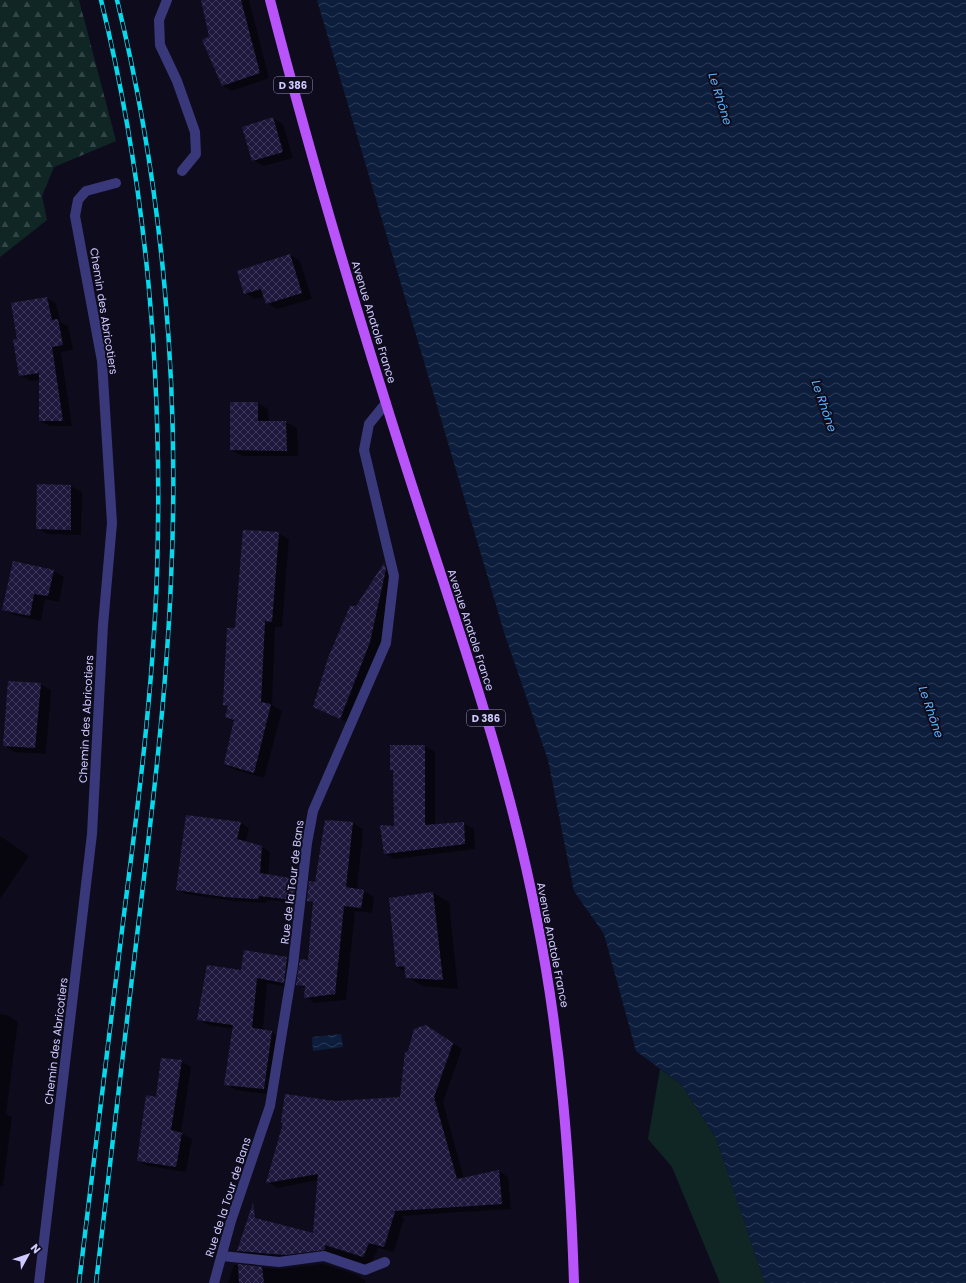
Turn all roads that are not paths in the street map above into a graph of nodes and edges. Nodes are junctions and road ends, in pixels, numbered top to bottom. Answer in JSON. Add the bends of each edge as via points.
{"nodes":[{"id":1,"x":167,"y":0,"type":"edge"},
{"id":2,"x":270,"y":0,"type":"edge"},
{"id":3,"x":182,"y":171,"type":"dead end"},
{"id":4,"x":116,"y":183,"type":"dead end"},
{"id":5,"x":386,"y":403,"type":"junction"},
{"id":6,"x":222,"y":1256,"type":"junction"},
{"id":7,"x":385,"y":1262,"type":"dead end"},
{"id":8,"x":39,"y":1283,"type":"edge"},
{"id":9,"x":214,"y":1283,"type":"edge"},
{"id":10,"x":574,"y":1283,"type":"edge"}],
"edges":[{"from":1,"to":3,"type":"street","via":[[159,20],[160,45],[177,81],[195,132],[196,154]]},
{"from":2,"to":5,"type":"main road","name":"Avenue Anatole France","number":"D 386","via":[[316,169]]},
{"from":4,"to":8,"type":"street","name":"Chemin des Abricotiers","via":[[86,191],[78,200],[75,216],[102,361],[112,523],[103,625],[92,834]]},
{"from":5,"to":6,"type":"street","name":"Rue de la Tour de Bans","via":[[369,424],[364,450],[394,576],[386,643],[313,811],[307,843],[294,965],[270,1106],[231,1221]]},
{"from":5,"to":10,"type":"main road","name":"Avenue Anatole France","number":"D 386","via":[[497,753],[537,917],[559,1052],[572,1210]]},
{"from":6,"to":7,"type":"street","via":[[279,1262],[324,1256],[365,1270]]},
{"from":6,"to":9,"type":"street","name":"Rue de la Tour de Bans"}]}
